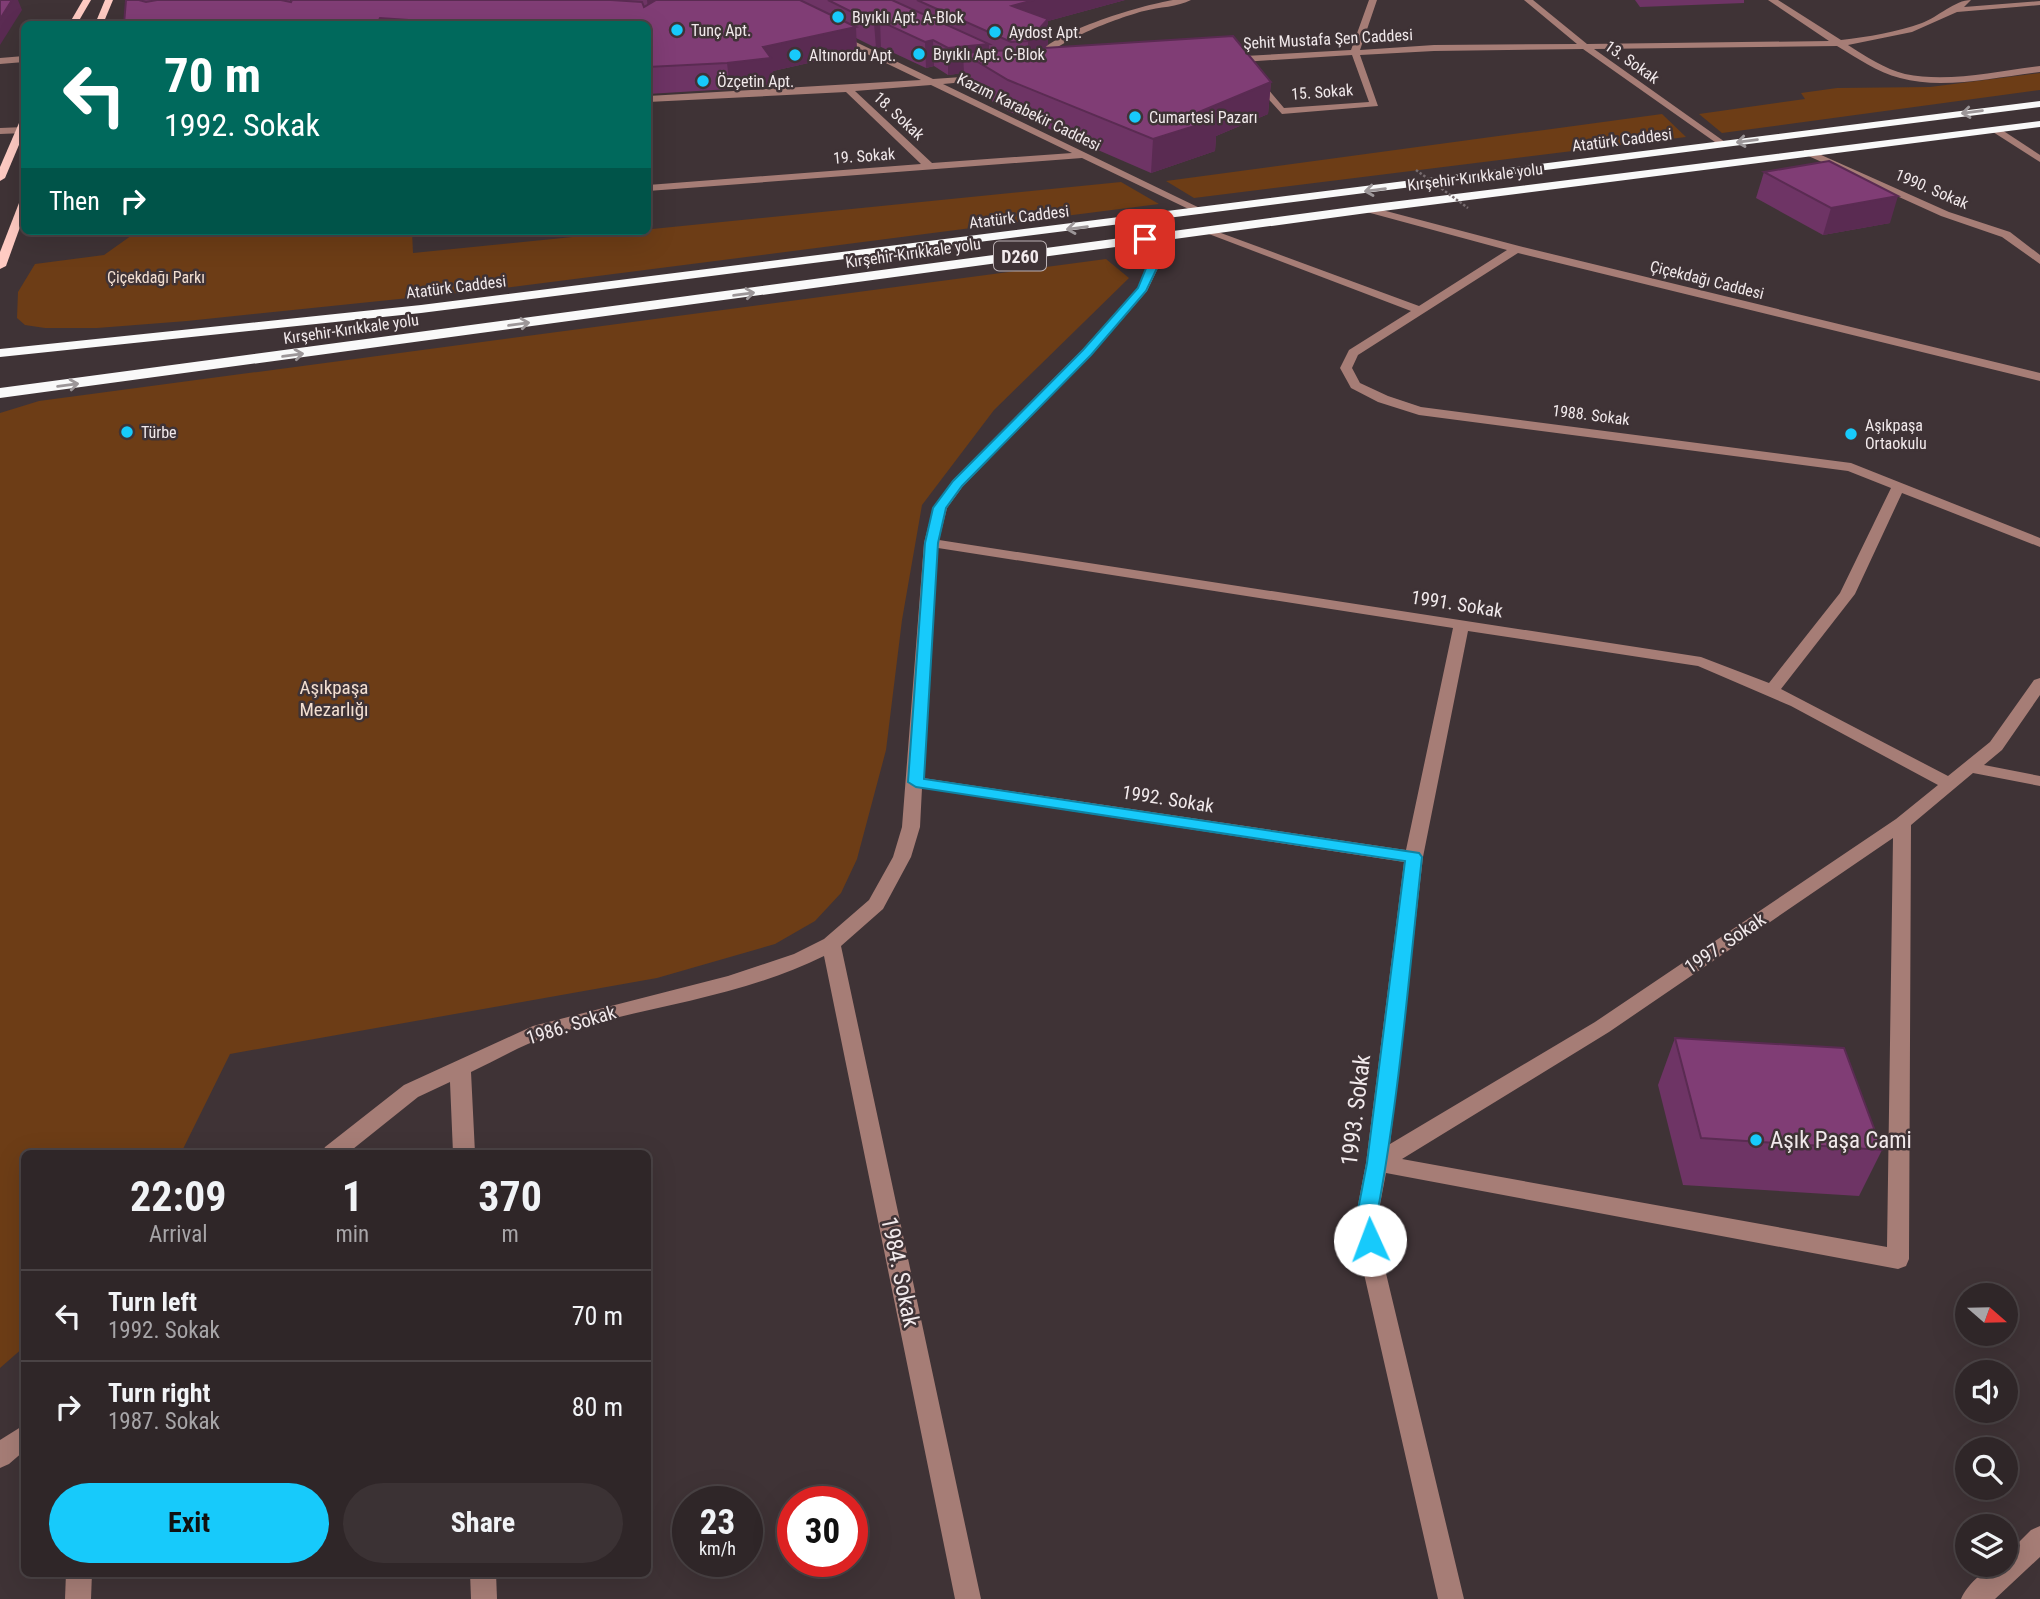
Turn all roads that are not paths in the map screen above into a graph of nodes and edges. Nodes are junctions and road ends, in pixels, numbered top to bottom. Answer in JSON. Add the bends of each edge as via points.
{"nodes":[{"id":1,"x":86,"y":0,"type":"edge"},
{"id":2,"x":109,"y":0,"type":"edge"},
{"id":3,"x":1186,"y":0,"type":"edge"},
{"id":4,"x":1373,"y":0,"type":"edge"},
{"id":5,"x":1528,"y":0,"type":"edge"},
{"id":6,"x":1772,"y":0,"type":"edge"},
{"id":7,"x":1967,"y":0,"type":"edge"},
{"id":8,"x":2040,"y":3,"type":"edge"},
{"id":9,"x":1955,"y":10,"type":"junction"},
{"id":10,"x":75,"y":21,"type":"edge"},
{"id":11,"x":100,"y":21,"type":"edge"},
{"id":12,"x":822,"y":28,"type":"edge"},
{"id":13,"x":1843,"y":43,"type":"junction"},
{"id":14,"x":1584,"y":46,"type":"junction"},
{"id":15,"x":1355,"y":52,"type":"junction"},
{"id":16,"x":21,"y":59,"type":"edge"},
{"id":17,"x":1238,"y":60,"type":"junction"},
{"id":18,"x":0,"y":61,"type":"edge"},
{"id":19,"x":1212,"y":61,"type":"edge"},
{"id":20,"x":2040,"y":69,"type":"edge"},
{"id":21,"x":1045,"y":72,"type":"edge"},
{"id":22,"x":997,"y":75,"type":"edge"},
{"id":23,"x":931,"y":82,"type":"junction"},
{"id":24,"x":848,"y":89,"type":"junction"},
{"id":25,"x":651,"y":99,"type":"edge"},
{"id":26,"x":2040,"y":104,"type":"edge"},
{"id":27,"x":2040,"y":124,"type":"edge"},
{"id":28,"x":21,"y":127,"type":"edge"},
{"id":29,"x":0,"y":131,"type":"edge"},
{"id":30,"x":21,"y":131,"type":"edge"},
{"id":31,"x":1996,"y":131,"type":"junction"},
{"id":32,"x":1722,"y":144,"type":"junction"},
{"id":33,"x":1807,"y":152,"type":"junction"},
{"id":34,"x":1082,"y":155,"type":"junction"},
{"id":35,"x":2040,"y":159,"type":"edge"},
{"id":36,"x":930,"y":167,"type":"junction"},
{"id":37,"x":0,"y":178,"type":"edge"},
{"id":38,"x":651,"y":188,"type":"edge"},
{"id":39,"x":1367,"y":209,"type":"junction"},
{"id":40,"x":21,"y":211,"type":"edge"},
{"id":41,"x":1203,"y":212,"type":"junction"},
{"id":42,"x":1206,"y":231,"type":"junction"},
{"id":43,"x":1145,"y":239,"type":"junction"},
{"id":44,"x":1516,"y":249,"type":"junction"},
{"id":45,"x":2040,"y":261,"type":"edge"},
{"id":46,"x":0,"y":266,"type":"edge"},
{"id":47,"x":1419,"y":310,"type":"junction"},
{"id":48,"x":0,"y":353,"type":"edge"},
{"id":49,"x":2040,"y":377,"type":"edge"},
{"id":50,"x":0,"y":393,"type":"edge"},
{"id":51,"x":1898,"y":487,"type":"junction"},
{"id":52,"x":931,"y":543,"type":"junction"},
{"id":53,"x":2040,"y":543,"type":"edge"},
{"id":54,"x":1462,"y":624,"type":"junction"},
{"id":55,"x":2040,"y":683,"type":"edge"},
{"id":56,"x":1771,"y":691,"type":"junction"},
{"id":57,"x":1972,"y":768,"type":"junction"},
{"id":58,"x":2040,"y":781,"type":"edge"},
{"id":59,"x":916,"y":782,"type":"junction"},
{"id":60,"x":1951,"y":785,"type":"junction"},
{"id":61,"x":1902,"y":822,"type":"junction"},
{"id":62,"x":1414,"y":857,"type":"junction"},
{"id":63,"x":831,"y":944,"type":"junction"},
{"id":64,"x":460,"y":1068,"type":"junction"},
{"id":65,"x":337,"y":1150,"type":"edge"},
{"id":66,"x":464,"y":1150,"type":"edge"},
{"id":67,"x":1377,"y":1163,"type":"junction"},
{"id":68,"x":21,"y":1438,"type":"edge"},
{"id":69,"x":0,"y":1456,"type":"edge"},
{"id":70,"x":2040,"y":1539,"type":"edge"},
{"id":71,"x":79,"y":1577,"type":"edge"},
{"id":72,"x":483,"y":1577,"type":"edge"},
{"id":73,"x":78,"y":1599,"type":"edge"},
{"id":74,"x":484,"y":1599,"type":"edge"},
{"id":75,"x":968,"y":1599,"type":"edge"},
{"id":76,"x":1451,"y":1599,"type":"edge"},
{"id":77,"x":1974,"y":1599,"type":"edge"}],
"edges":[{"from":1,"to":10,"type":"main road"},
{"from":2,"to":11,"type":"main road"},
{"from":3,"to":21,"type":"street","via":[[1144,8],[1072,33],[1037,59],[1032,73]]},
{"from":4,"to":15,"type":"street"},
{"from":5,"to":14,"type":"street","name":"13. Sokak"},
{"from":6,"to":13,"type":"street"},
{"from":7,"to":9,"type":"street"},
{"from":8,"to":9,"type":"street"},
{"from":9,"to":13,"type":"street","name":"Şehit Mustafa Şen Caddesi","via":[[1909,29]]},
{"from":12,"to":23,"type":"street","name":"Kazım Karabekir Caddesi"},
{"from":13,"to":14,"type":"street","name":"Şehit Mustafa Şen Caddesi"},
{"from":13,"to":20,"type":"street","via":[[1889,72],[1915,79]]},
{"from":14,"to":15,"type":"street","name":"Şehit Mustafa Şen Caddesi"},
{"from":14,"to":32,"type":"street","name":"13. Sokak"},
{"from":15,"to":17,"type":"street","name":"Şehit Mustafa Şen Caddesi"},
{"from":15,"to":17,"type":"street","name":"15. Sokak","via":[[1375,104],[1282,111]]},
{"from":16,"to":18,"type":"street"},
{"from":17,"to":19,"type":"street","name":"Şehit Mustafa Şen Caddesi"},
{"from":22,"to":23,"type":"street"},
{"from":23,"to":24,"type":"street"},
{"from":23,"to":34,"type":"street","name":"Kazım Karabekir Caddesi"},
{"from":24,"to":25,"type":"street"},
{"from":24,"to":36,"type":"street","name":"18. Sokak"},
{"from":26,"to":32,"type":"highway","name":"Atatürk Caddesi","number":"D260","one_way":true},
{"from":27,"to":31,"type":"highway","name":"Kırşehir-Kırıkkale yolu","number":"D260"},
{"from":28,"to":29,"type":"street"},
{"from":30,"to":37,"type":"main road"},
{"from":31,"to":33,"type":"highway","name":"Kırşehir-Kırıkkale yolu","number":"D260"},
{"from":31,"to":35,"type":"street"},
{"from":32,"to":41,"type":"highway","name":"Atatürk Caddesi","number":"D260","one_way":true},
{"from":33,"to":39,"type":"highway","name":"Kırşehir-Kırıkkale yolu","number":"D260"},
{"from":33,"to":45,"type":"street","name":"1990. Sokak","via":[[1944,213],[2004,232]]},
{"from":34,"to":36,"type":"street","name":"19. Sokak"},
{"from":34,"to":41,"type":"street","name":"Kazım Karabekir Caddesi"},
{"from":36,"to":38,"type":"street","name":"19. Sokak"},
{"from":39,"to":42,"type":"highway","name":"Kırşehir-Kırıkkale yolu","number":"D260"},
{"from":39,"to":44,"type":"street","name":"Çiçekdağı Caddesi"},
{"from":40,"to":46,"type":"main road"},
{"from":41,"to":48,"type":"highway","name":"Atatürk Caddesi","number":"D260","one_way":true,"via":[[405,311]]},
{"from":42,"to":43,"type":"highway","name":"Kırşehir-Kırıkkale yolu","number":"D260"},
{"from":42,"to":47,"type":"street"},
{"from":50,"to":43,"type":"highway","name":"Kırşehir-Kırıkkale yolu","number":"D260","one_way":true},
{"from":43,"to":52,"type":"street","name":"1986. Sokak","via":[[1153,266],[1143,289],[958,483],[940,508]]},
{"from":44,"to":47,"type":"street","name":"1988. Sokak"},
{"from":44,"to":49,"type":"street","name":"Çiçekdağı Caddesi"},
{"from":47,"to":51,"type":"street","name":"1988. Sokak","via":[[1353,353],[1346,369],[1354,385],[1419,411],[1851,467]]},
{"from":51,"to":53,"type":"street","name":"1988. Sokak"},
{"from":51,"to":56,"type":"street","via":[[1847,594]]},
{"from":52,"to":54,"type":"street","name":"1991. Sokak"},
{"from":52,"to":59,"type":"street","name":"1986. Sokak"},
{"from":54,"to":56,"type":"street","name":"1991. Sokak","via":[[1701,662]]},
{"from":54,"to":62,"type":"street","name":"1993. Sokak"},
{"from":55,"to":57,"type":"street","name":"1997. Sokak","via":[[1996,746]]},
{"from":56,"to":60,"type":"street","name":"1991. Sokak"},
{"from":57,"to":58,"type":"street"},
{"from":57,"to":60,"type":"street","name":"1997. Sokak"},
{"from":59,"to":62,"type":"street","name":"1992. Sokak"},
{"from":59,"to":63,"type":"street","name":"1986. Sokak","via":[[902,857],[876,904]]},
{"from":60,"to":61,"type":"street","name":"1997. Sokak"},
{"from":61,"to":67,"type":"street","name":"1997. Sokak","via":[[1602,1027]]},
{"from":61,"to":67,"type":"street","via":[[1898,1259]]},
{"from":62,"to":67,"type":"street","name":"1993. Sokak"},
{"from":63,"to":64,"type":"street","name":"1986. Sokak","via":[[730,982],[540,1031]]},
{"from":63,"to":75,"type":"street","name":"1984. Sokak"},
{"from":64,"to":65,"type":"street","name":"1986. Sokak","via":[[411,1091]]},
{"from":64,"to":66,"type":"street"},
{"from":67,"to":76,"type":"street","name":"1993. Sokak","via":[[1367,1215],[1373,1265]]},
{"from":68,"to":69,"type":"street"},
{"from":70,"to":77,"type":"street"},
{"from":71,"to":73,"type":"street"},
{"from":72,"to":74,"type":"street"}]}
